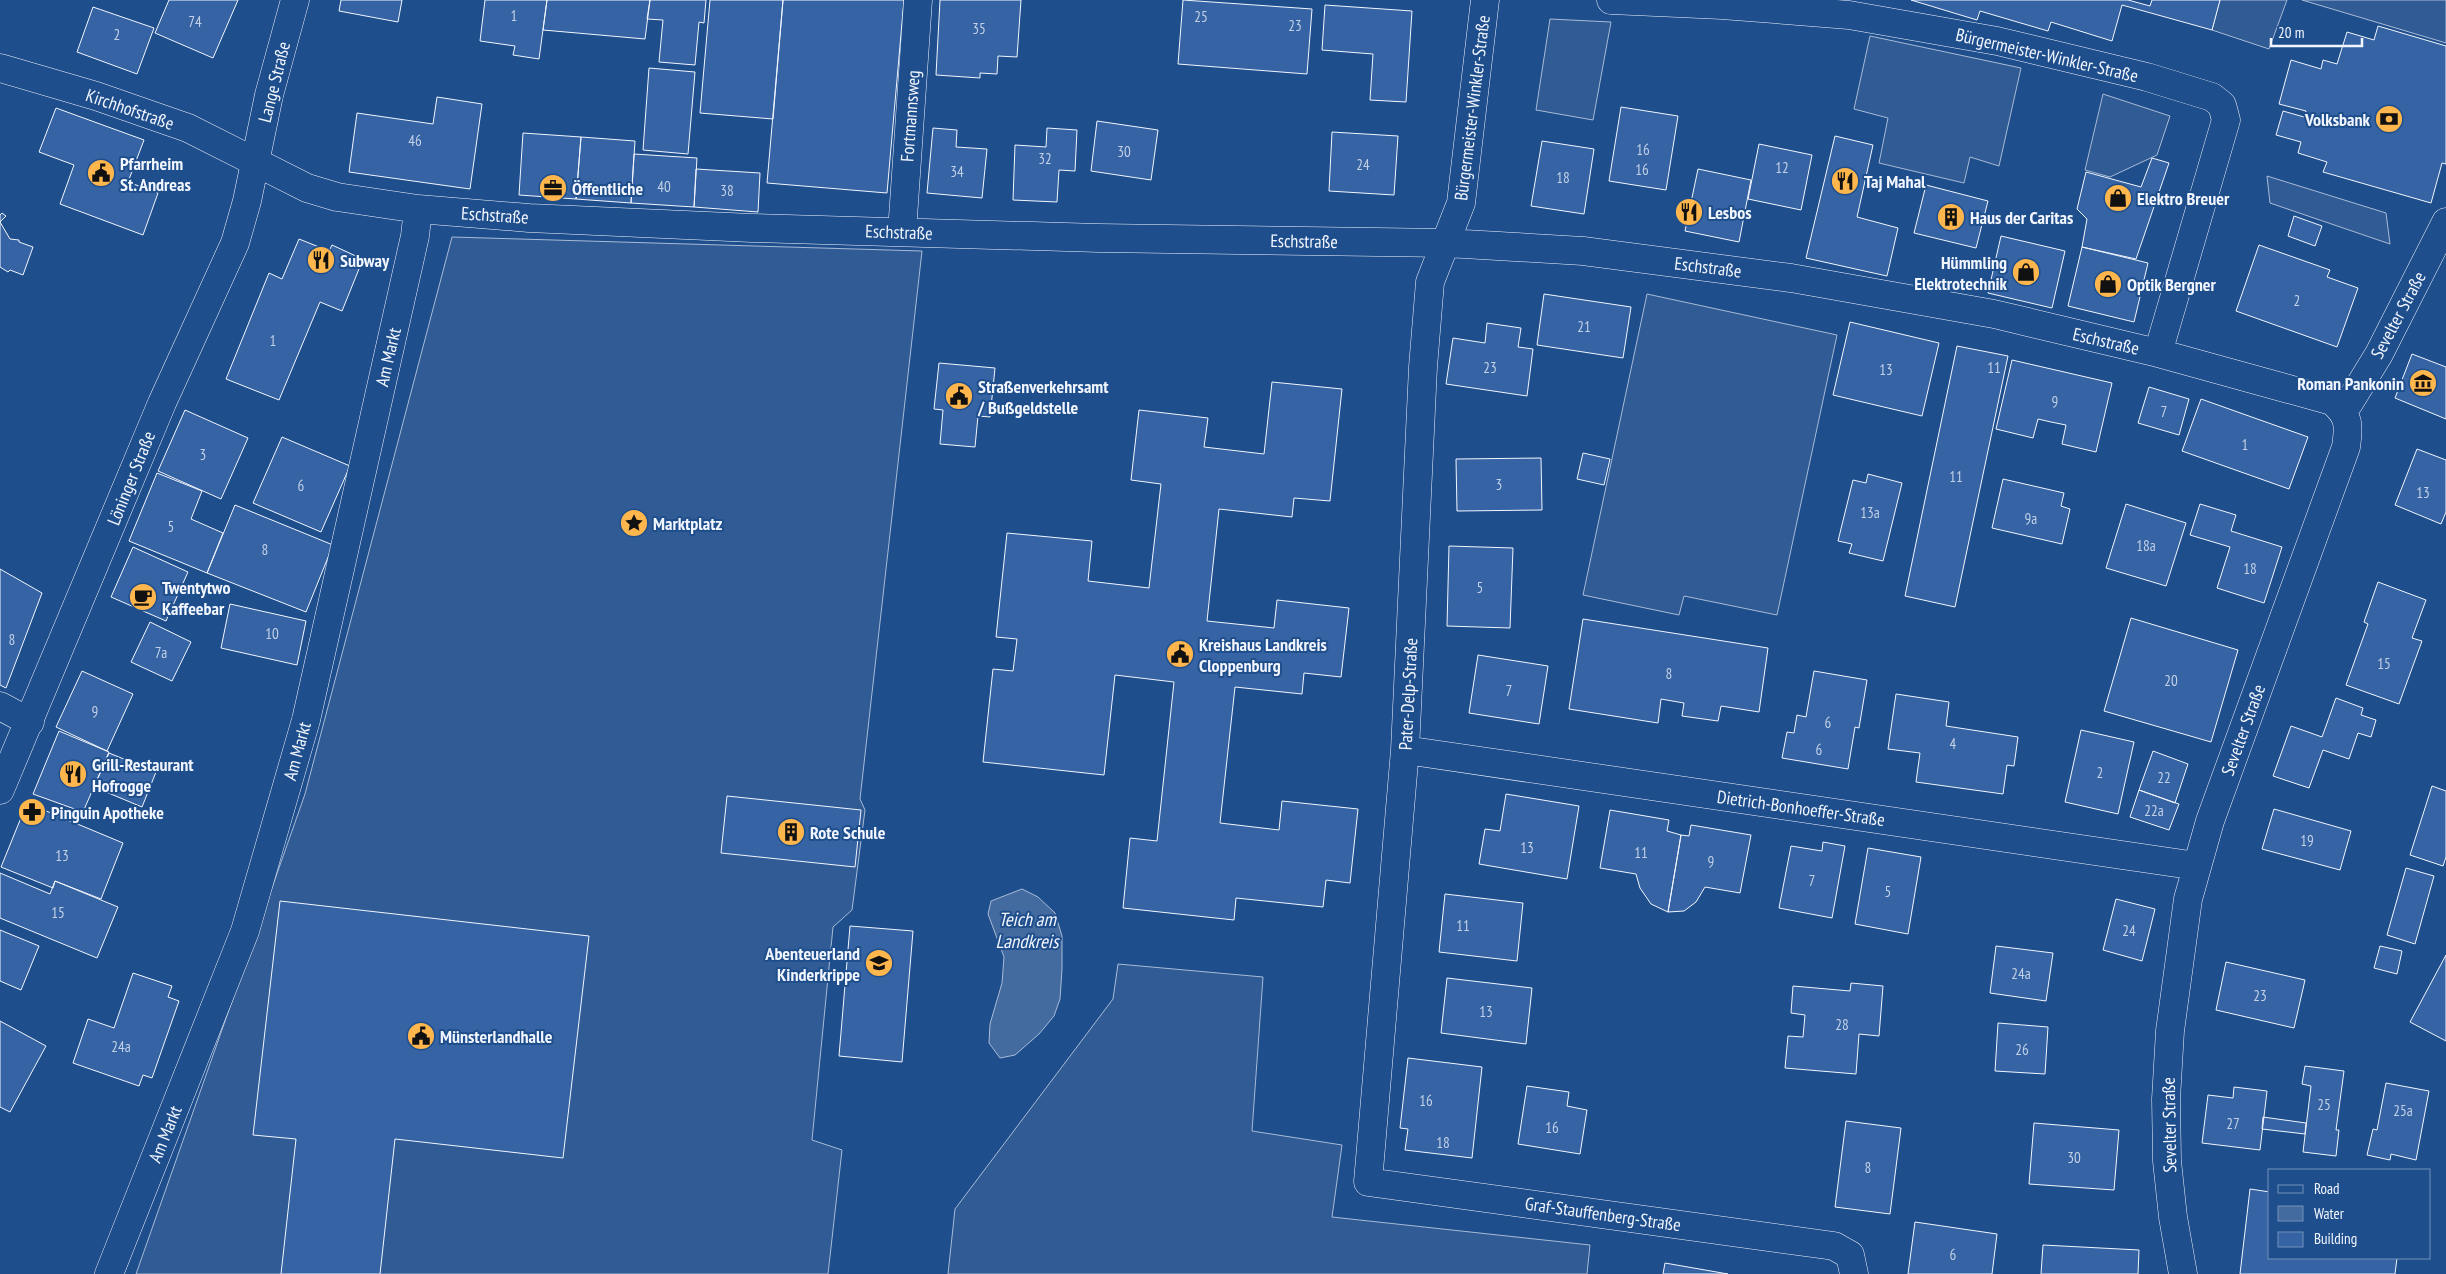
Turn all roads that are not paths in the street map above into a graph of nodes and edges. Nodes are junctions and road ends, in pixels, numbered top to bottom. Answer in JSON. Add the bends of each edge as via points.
{"nodes":[{"id":1,"x":295,"y":0,"type":"edge"},
{"id":2,"x":918,"y":0,"type":"edge"},
{"id":3,"x":1485,"y":0,"type":"edge"},
{"id":4,"x":1610,"y":0,"type":"edge"},
{"id":5,"x":0,"y":68,"type":"edge"},
{"id":6,"x":255,"y":164,"type":"junction"},
{"id":7,"x":418,"y":209,"type":"junction"},
{"id":8,"x":2446,"y":222,"type":"edge"},
{"id":9,"x":902,"y":232,"type":"junction"},
{"id":10,"x":1447,"y":243,"type":"junction"},
{"id":11,"x":2158,"y":353,"type":"junction"},
{"id":12,"x":2342,"y":409,"type":"junction"},
{"id":13,"x":0,"y":706,"type":"edge"},
{"id":14,"x":30,"y":722,"type":"junction"},
{"id":15,"x":1405,"y":750,"type":"junction"},
{"id":16,"x":0,"y":790,"type":"edge"},
{"id":17,"x":2197,"y":866,"type":"junction"},
{"id":18,"x":1371,"y":1147,"type":"joint"},
{"id":19,"x":109,"y":1274,"type":"edge"},
{"id":20,"x":1854,"y":1274,"type":"edge"},
{"id":21,"x":2183,"y":1274,"type":"edge"}],
"edges":[{"from":1,"to":6,"type":"street","name":"Lange Straße","via":[[269,95]]},
{"from":2,"to":9,"type":"street","name":"Fortmannsweg"},
{"from":3,"to":10,"type":"street","name":"Bürgermeister-Winkler-Straße","via":[[1461,203]]},
{"from":4,"to":11,"type":"street","name":"Bürgermeister-Winkler-Straße","via":[[1849,16],[1997,41],[2119,70],[2212,97],[2222,105],[2226,120],[2223,135]]},
{"from":5,"to":6,"type":"street","name":"Kirchhofstraße","via":[[96,96],[188,128]]},
{"from":6,"to":7,"type":"street","name":"Eschstraße","via":[[307,188],[337,197]]},
{"from":6,"to":14,"type":"street","name":"Löninger Straße","via":[[235,243],[162,403]]},
{"from":7,"to":9,"type":"street","name":"Eschstraße","via":[[634,223]]},
{"from":7,"to":19,"type":"street","name":"Am Markt","via":[[415,236],[306,720],[282,805],[245,931]]},
{"from":8,"to":12,"type":"street","name":"Sevelter Straße","via":[[2378,354],[2349,403]]},
{"from":9,"to":10,"type":"street","name":"Eschstraße"},
{"from":10,"to":11,"type":"street","name":"Eschstraße","via":[[1583,251],[1792,278],[1994,314]]},
{"from":10,"to":15,"type":"street","name":"Pater-Delp-Straße","via":[[1430,282]]},
{"from":11,"to":12,"type":"street","name":"Eschstraße","via":[[2304,392],[2332,401]]},
{"from":12,"to":17,"type":"street","name":"Sevelter Straße","via":[[2349,427],[2346,448],[2210,820]]},
{"from":13,"to":14,"type":"street"},
{"from":14,"to":16,"type":"street","name":"Löninger Straße"},
{"from":15,"to":17,"type":"street","name":"Dietrich-Bonhoeffer-Straße"},
{"from":15,"to":18,"type":"street","name":"Pater-Delp-Straße"},
{"from":17,"to":21,"type":"street","name":"Sevelter Straße","via":[[2188,899],[2170,1031],[2166,1099],[2170,1189]]},
{"from":18,"to":20,"type":"street","name":"Graf-Stauffenberg-Straße","via":[[1368,1182],[1834,1246],[1850,1254]]}]}
